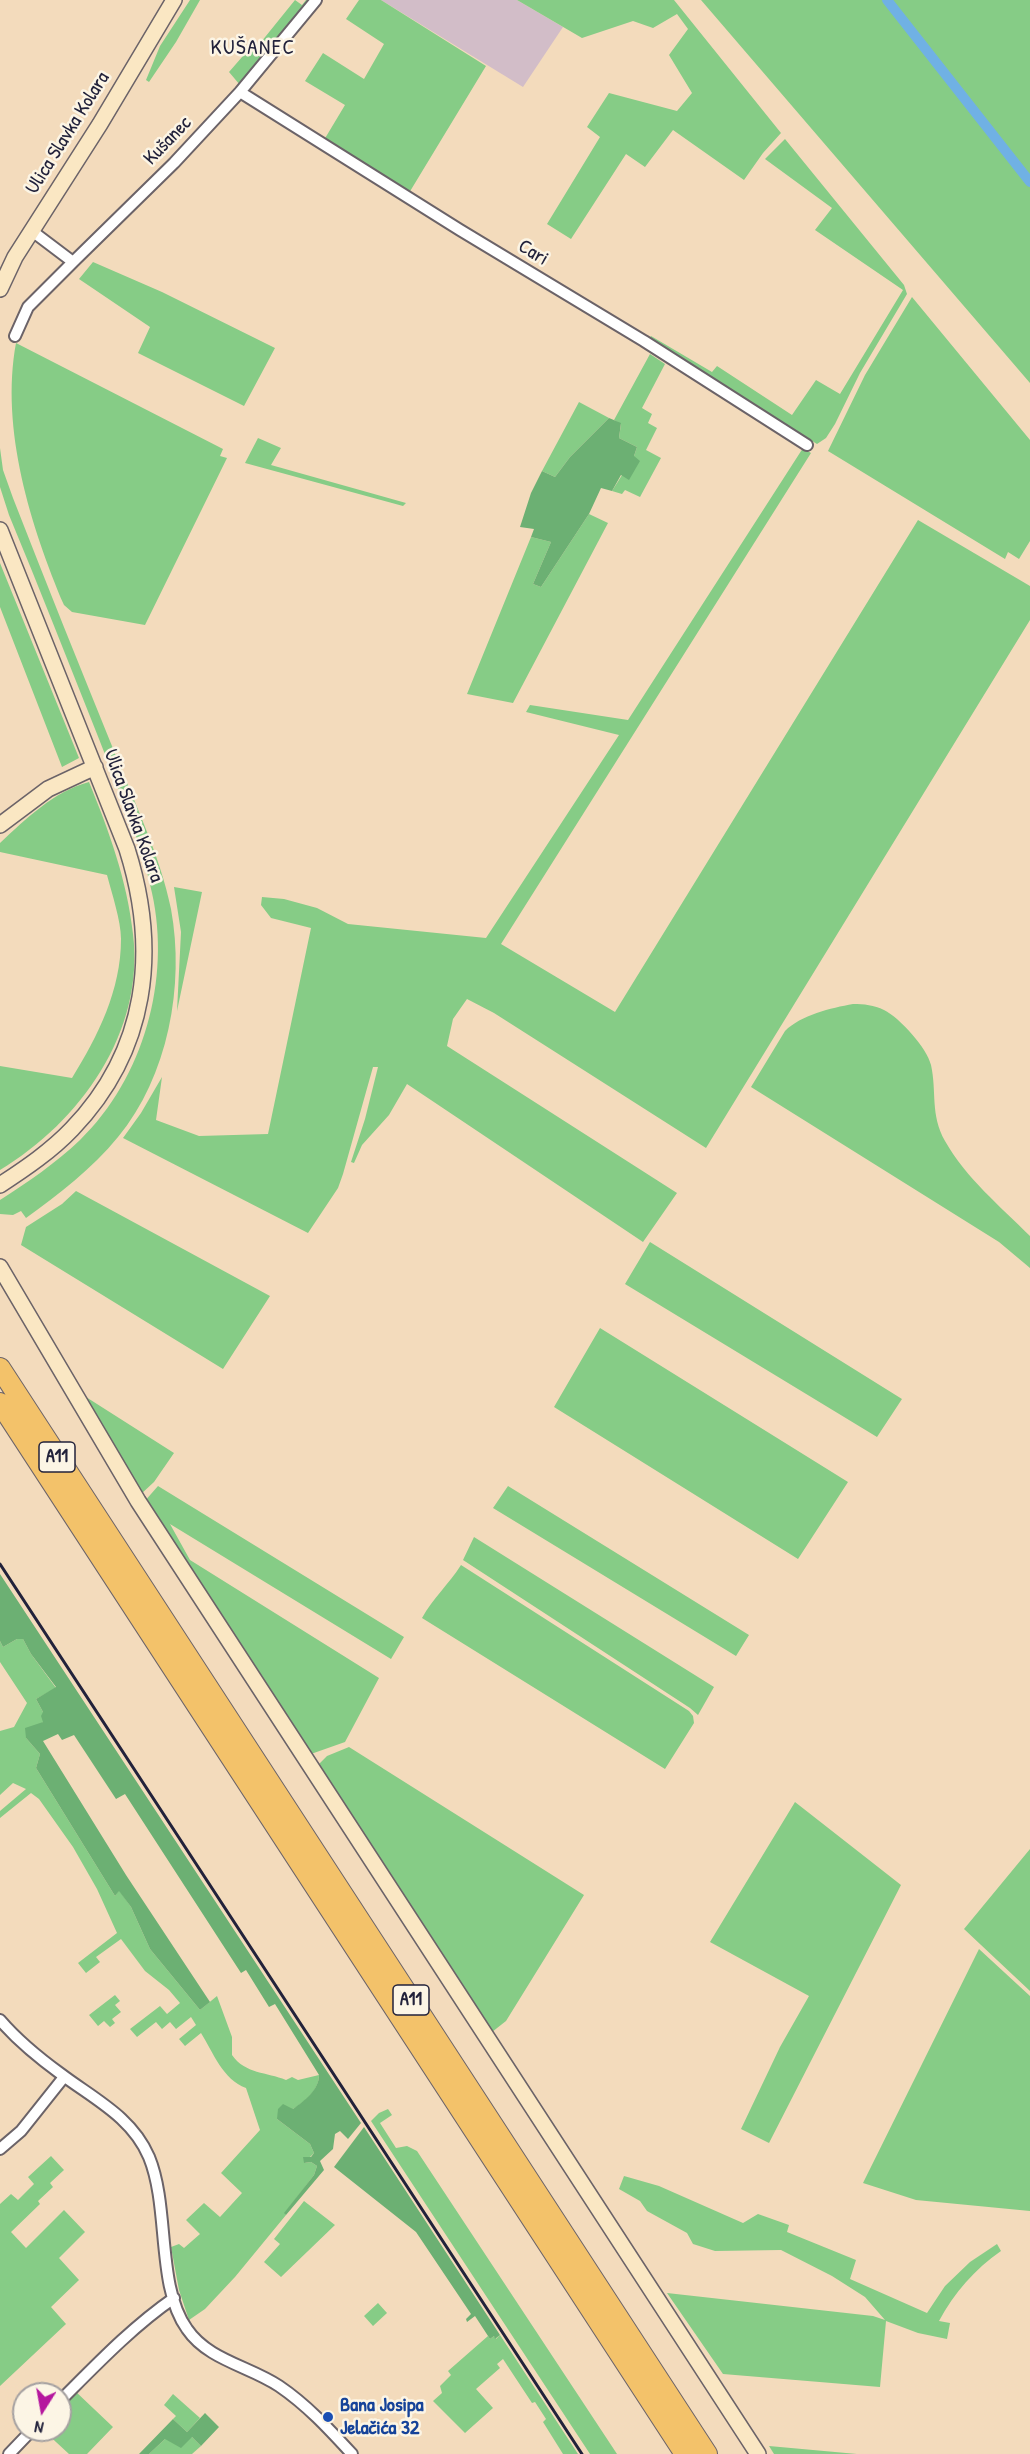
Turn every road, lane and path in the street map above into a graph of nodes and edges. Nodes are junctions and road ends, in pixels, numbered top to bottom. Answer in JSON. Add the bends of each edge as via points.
{"nodes":[{"id":1,"x":174,"y":0,"type":"edge"},
{"id":2,"x":316,"y":0,"type":"edge"},
{"id":3,"x":240,"y":92,"type":"junction"},
{"id":4,"x":32,"y":231,"type":"junction"},
{"id":5,"x":73,"y":262,"type":"junction"},
{"id":6,"x":0,"y":289,"type":"edge"},
{"id":7,"x":15,"y":336,"type":"dead end"},
{"id":8,"x":807,"y":445,"type":"dead end"},
{"id":9,"x":0,"y":530,"type":"edge"},
{"id":10,"x":95,"y":767,"type":"junction"},
{"id":11,"x":0,"y":825,"type":"edge"},
{"id":12,"x":0,"y":1185,"type":"edge"},
{"id":13,"x":0,"y":1267,"type":"edge"},
{"id":14,"x":0,"y":1368,"type":"edge"},
{"id":15,"x":0,"y":1403,"type":"edge"},
{"id":16,"x":0,"y":2020,"type":"edge"},
{"id":17,"x":64,"y":2077,"type":"junction"},
{"id":18,"x":0,"y":2149,"type":"edge"},
{"id":19,"x":174,"y":2298,"type":"junction"},
{"id":20,"x":72,"y":2390,"type":"edge"},
{"id":21,"x":20,"y":2442,"type":"edge"},
{"id":22,"x":9,"y":2454,"type":"edge"},
{"id":23,"x":352,"y":2454,"type":"edge"},
{"id":24,"x":685,"y":2454,"type":"edge"},
{"id":25,"x":707,"y":2454,"type":"edge"},
{"id":26,"x":758,"y":2454,"type":"edge"}],
"edges":[{"from":1,"to":4,"type":"street","name":"Ulica Slavka Kolara"},
{"from":2,"to":3,"type":"street","name":"Kušanec"},
{"from":3,"to":5,"type":"street","name":"Kušanec"},
{"from":3,"to":8,"type":"street","name":"Cari"},
{"from":4,"to":5,"type":"street"},
{"from":4,"to":6,"type":"street","name":"Ulica Slavka Kolara"},
{"from":5,"to":7,"type":"street","name":"Kušanec","via":[[28,306]]},
{"from":9,"to":10,"type":"street","name":"Ulica Slavka Kolara"},
{"from":10,"to":11,"type":"street","via":[[48,789]]},
{"from":10,"to":12,"type":"street","name":"Ulica Slavka Kolara","via":[[127,849],[141,902],[145,952],[138,1011],[111,1077],[87,1112],[51,1149]]},
{"from":13,"to":26,"type":"street","via":[[138,1501]]},
{"from":14,"to":25,"type":"highway","number":"A11"},
{"from":15,"to":24,"type":"highway","number":"A11"},
{"from":16,"to":17,"type":"street"},
{"from":17,"to":18,"type":"street","via":[[25,2126]]},
{"from":17,"to":19,"type":"street","via":[[116,2113],[131,2128],[148,2156],[157,2187]]},
{"from":19,"to":20,"type":"street","via":[[136,2328]]},
{"from":19,"to":23,"type":"street","via":[[187,2329],[202,2345],[292,2395]]},
{"from":21,"to":22,"type":"street"}]}
